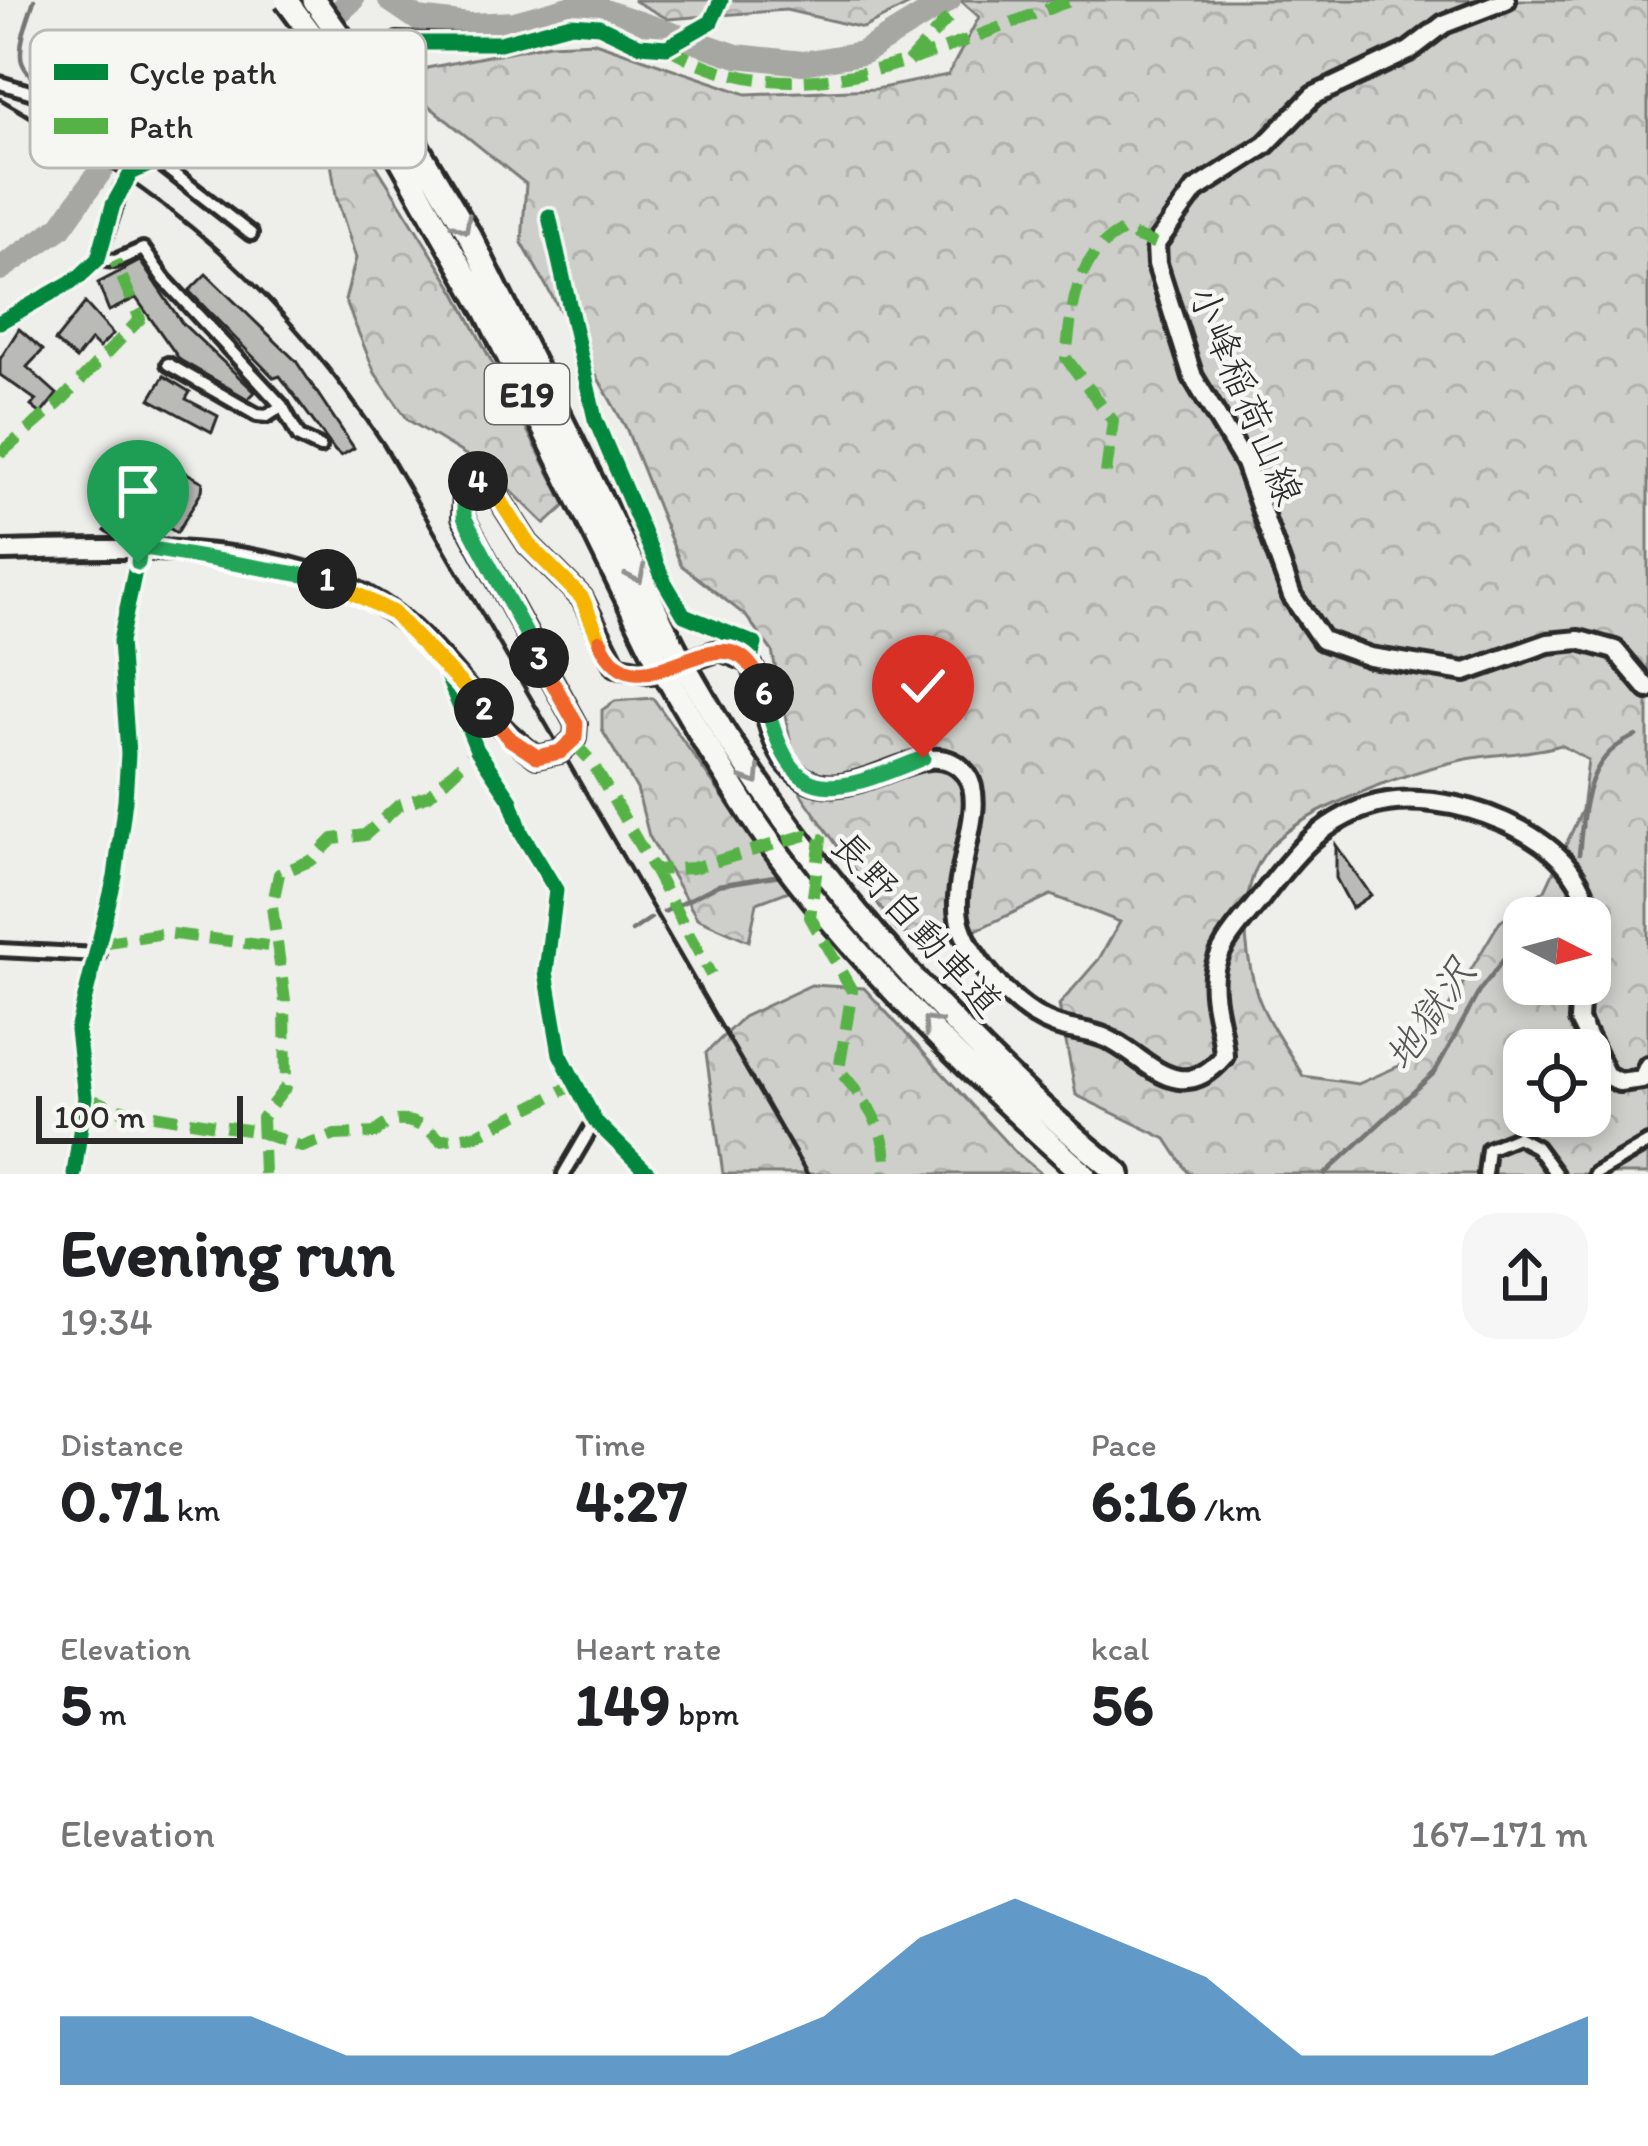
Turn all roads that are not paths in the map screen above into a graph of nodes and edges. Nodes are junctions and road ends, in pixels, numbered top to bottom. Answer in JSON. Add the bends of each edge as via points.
{"nodes":[{"id":1,"x":286,"y":0,"type":"edge"},
{"id":2,"x":314,"y":0,"type":"edge"},
{"id":3,"x":721,"y":0,"type":"edge"},
{"id":4,"x":1506,"y":0,"type":"edge"},
{"id":5,"x":311,"y":30,"type":"edge"},
{"id":6,"x":333,"y":30,"type":"edge"},
{"id":7,"x":426,"y":43,"type":"edge"},
{"id":8,"x":166,"y":168,"type":"edge"},
{"id":9,"x":422,"y":168,"type":"edge"},
{"id":10,"x":122,"y":188,"type":"dead end"},
{"id":11,"x":549,"y":216,"type":"dead end"},
{"id":12,"x":251,"y":234,"type":"dead end"},
{"id":13,"x":98,"y":259,"type":"junction"},
{"id":14,"x":0,"y":322,"type":"edge"},
{"id":15,"x":168,"y":364,"type":"dead end"},
{"id":16,"x":282,"y":406,"type":"junction"},
{"id":17,"x":320,"y":446,"type":"dead end"},
{"id":18,"x":140,"y":547,"type":"junction"},
{"id":19,"x":0,"y":551,"type":"edge"},
{"id":20,"x":441,"y":662,"type":"junction"},
{"id":21,"x":750,"y":662,"type":"junction"},
{"id":22,"x":1648,"y":689,"type":"edge"},
{"id":23,"x":1584,"y":897,"type":"edge"},
{"id":24,"x":0,"y":950,"type":"edge"},
{"id":25,"x":98,"y":955,"type":"junction"},
{"id":26,"x":1580,"y":1005,"type":"edge"},
{"id":27,"x":1648,"y":1070,"type":"edge"},
{"id":28,"x":1019,"y":1101,"type":"junction"},
{"id":29,"x":595,"y":1121,"type":"junction"},
{"id":30,"x":1648,"y":1143,"type":"edge"},
{"id":31,"x":74,"y":1174,"type":"edge"},
{"id":32,"x":564,"y":1174,"type":"edge"},
{"id":33,"x":649,"y":1174,"type":"edge"},
{"id":34,"x":1084,"y":1174,"type":"edge"},
{"id":35,"x":1119,"y":1174,"type":"edge"},
{"id":36,"x":1485,"y":1174,"type":"edge"},
{"id":37,"x":1556,"y":1174,"type":"edge"},
{"id":38,"x":1595,"y":1174,"type":"edge"}],
"edges":[{"from":1,"to":5,"type":"highway","name":"長野自動車道","number":"E19","bridge":true},
{"from":2,"to":6,"type":"highway","name":"長野自動車道","number":"E19","bridge":true},
{"from":3,"to":7,"type":"street","via":[[711,22],[671,44],[639,44],[571,24],[500,43]]},
{"from":4,"to":22,"type":"main road","name":"小峰稲荷山線","via":[[1444,24],[1409,51],[1313,96],[1265,145],[1195,190],[1156,244],[1157,264],[1193,376],[1245,463],[1292,596],[1322,640],[1370,657],[1465,672],[1579,640],[1615,650]]},
{"from":8,"to":12,"type":"street"},
{"from":9,"to":28,"type":"highway","name":"長野自動車道","number":"E19","bridge":true,"via":[[472,240],[666,654],[770,825],[823,893]]},
{"from":10,"to":13,"type":"street"},
{"from":11,"to":21,"type":"street","via":[[595,419],[664,580],[684,615],[755,644]]},
{"from":13,"to":14,"type":"street"},
{"from":13,"to":16,"type":"street","via":[[143,249]]},
{"from":15,"to":16,"type":"street","via":[[257,416]]},
{"from":16,"to":17,"type":"street","via":[[299,437]]},
{"from":18,"to":19,"type":"main road"},
{"from":18,"to":20,"type":"main road","via":[[298,570],[351,587],[393,613]]},
{"from":18,"to":25,"type":"street","via":[[122,620],[125,800]]},
{"from":20,"to":21,"type":"main road","via":[[510,739],[537,757],[575,738],[576,724],[464,517],[464,487],[482,481],[582,598],[616,666],[652,673],[720,650]]},
{"from":20,"to":29,"type":"street","via":[[477,750],[552,878],[557,904],[546,973],[556,1043]]},
{"from":21,"to":23,"type":"main road","via":[[776,748],[799,776],[861,783],[923,758],[967,776],[973,810],[955,894],[970,949],[1035,1014],[1105,1037],[1161,1076],[1201,1075],[1224,1056],[1214,972],[1221,948],[1301,845],[1370,806],[1441,801],[1519,830],[1580,878]]},
{"from":24,"to":25,"type":"street"},
{"from":25,"to":31,"type":"street","via":[[77,1030],[85,1096]]},
{"from":26,"to":27,"type":"main road","via":[[1579,1020],[1606,1075],[1631,1084]]},
{"from":28,"to":34,"type":"highway","name":"長野自動車道","number":"E19"},
{"from":28,"to":35,"type":"highway","name":"長野自動車道","number":"E19"},
{"from":29,"to":32,"type":"street"},
{"from":29,"to":33,"type":"street"},
{"from":30,"to":38,"type":"street"},
{"from":36,"to":37,"type":"street","via":[[1488,1149],[1517,1137]]}]}
